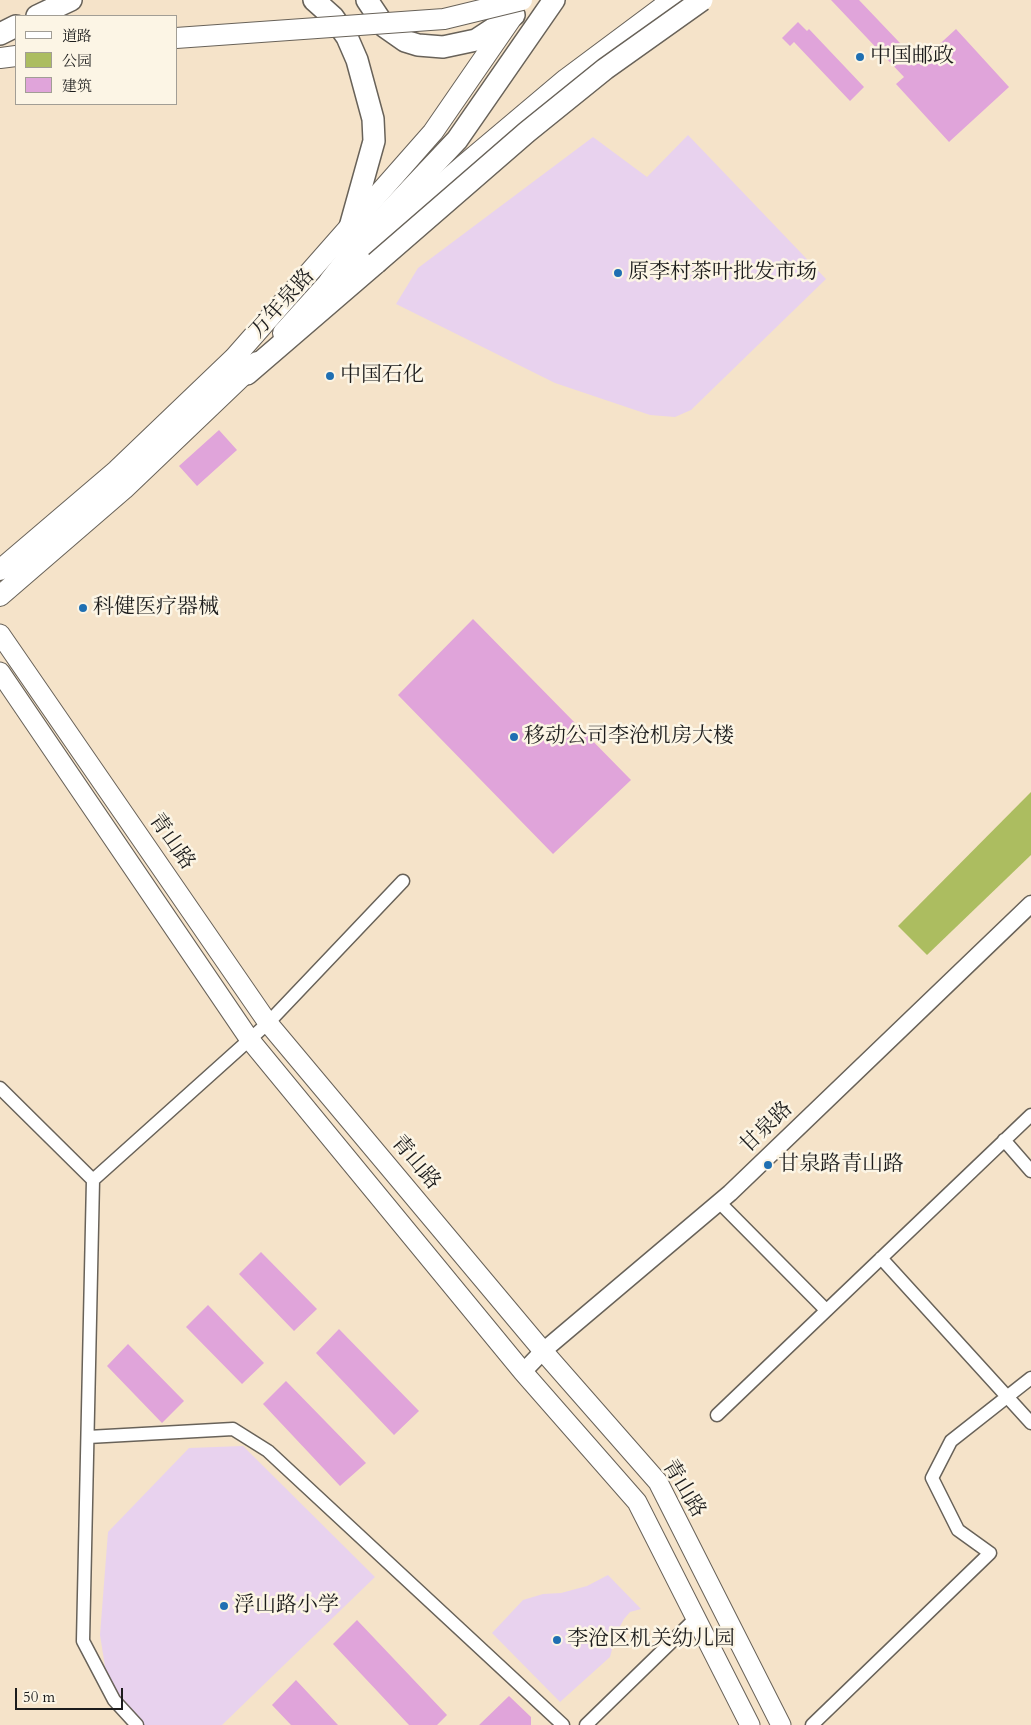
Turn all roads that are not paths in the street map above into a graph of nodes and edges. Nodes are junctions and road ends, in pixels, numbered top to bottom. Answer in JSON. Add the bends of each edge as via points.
{"nodes":[{"id":1,"x":71,"y":0,"type":"edge"},
{"id":2,"x":314,"y":0,"type":"edge"},
{"id":3,"x":367,"y":0,"type":"edge"},
{"id":4,"x":554,"y":0,"type":"edge"},
{"id":5,"x":672,"y":0,"type":"edge"},
{"id":6,"x":702,"y":0,"type":"edge"},
{"id":7,"x":520,"y":5,"type":"edge"},
{"id":8,"x":39,"y":15,"type":"edge"},
{"id":9,"x":15,"y":26,"type":"edge"},
{"id":10,"x":0,"y":34,"type":"edge"},
{"id":11,"x":178,"y":38,"type":"edge"},
{"id":12,"x":15,"y":56,"type":"edge"},
{"id":13,"x":0,"y":58,"type":"edge"},
{"id":14,"x":350,"y":227,"type":"junction"},
{"id":15,"x":330,"y":281,"type":"junction"},
{"id":16,"x":247,"y":374,"type":"junction"},
{"id":17,"x":0,"y":570,"type":"edge"},
{"id":18,"x":0,"y":596,"type":"edge"},
{"id":19,"x":0,"y":634,"type":"edge"},
{"id":20,"x":0,"y":672,"type":"edge"},
{"id":21,"x":403,"y":881,"type":"dead end"},
{"id":22,"x":1031,"y":904,"type":"edge"},
{"id":23,"x":268,"y":1023,"type":"junction"},
{"id":24,"x":250,"y":1040,"type":"junction"},
{"id":25,"x":0,"y":1088,"type":"edge"},
{"id":26,"x":1031,"y":1115,"type":"edge"},
{"id":27,"x":1004,"y":1140,"type":"junction"},
{"id":28,"x":1031,"y":1171,"type":"edge"},
{"id":29,"x":94,"y":1180,"type":"junction"},
{"id":30,"x":719,"y":1202,"type":"junction"},
{"id":31,"x":880,"y":1258,"type":"junction"},
{"id":32,"x":826,"y":1310,"type":"junction"},
{"id":33,"x":543,"y":1351,"type":"junction"},
{"id":34,"x":523,"y":1372,"type":"junction"},
{"id":35,"x":1031,"y":1378,"type":"edge"},
{"id":36,"x":1008,"y":1398,"type":"junction"},
{"id":37,"x":717,"y":1415,"type":"dead end"},
{"id":38,"x":1031,"y":1423,"type":"edge"},
{"id":39,"x":88,"y":1437,"type":"junction"},
{"id":40,"x":696,"y":1618,"type":"junction"},
{"id":41,"x":136,"y":1725,"type":"edge"},
{"id":42,"x":563,"y":1725,"type":"edge"},
{"id":43,"x":586,"y":1725,"type":"edge"},
{"id":44,"x":750,"y":1725,"type":"edge"},
{"id":45,"x":781,"y":1725,"type":"edge"},
{"id":46,"x":812,"y":1725,"type":"edge"}],
"edges":[{"from":1,"to":8,"type":"highway"},
{"from":2,"to":14,"type":"highway","via":[[333,17],[346,37],[357,60],[373,119],[374,141]]},
{"from":3,"to":7,"type":"highway","via":[[385,27],[405,41],[443,47],[476,40]]},
{"from":4,"to":15,"type":"highway","via":[[457,140],[358,245]]},
{"from":5,"to":15,"type":"main road","name":"万年泉路","via":[[566,78]]},
{"from":6,"to":16,"type":"highway","bridge":true,"via":[[541,121]]},
{"from":7,"to":11,"type":"main road","bridge":true,"via":[[444,19]]},
{"from":7,"to":14,"type":"main road","name":"万年泉路","via":[[432,132]]},
{"from":9,"to":10,"type":"highway"},
{"from":12,"to":13,"type":"main road"},
{"from":14,"to":17,"type":"main road","name":"万年泉路","via":[[234,358],[118,470]]},
{"from":15,"to":16,"type":"main road","name":"万年泉路"},
{"from":16,"to":18,"type":"main road","name":"万年泉路","via":[[124,489]]},
{"from":19,"to":23,"type":"main road","name":"青山路"},
{"from":20,"to":24,"type":"main road"},
{"from":21,"to":23,"type":"street"},
{"from":22,"to":30,"type":"street","name":"甘泉路"},
{"from":23,"to":24,"type":"street"},
{"from":23,"to":33,"type":"main road","name":"青山路"},
{"from":24,"to":29,"type":"street"},
{"from":24,"to":34,"type":"main road"},
{"from":25,"to":29,"type":"street"},
{"from":26,"to":27,"type":"street"},
{"from":27,"to":28,"type":"street"},
{"from":27,"to":31,"type":"street"},
{"from":29,"to":39,"type":"street"},
{"from":30,"to":32,"type":"street"},
{"from":30,"to":33,"type":"street","name":"甘泉路"},
{"from":31,"to":32,"type":"street"},
{"from":31,"to":36,"type":"street"},
{"from":32,"to":37,"type":"street"},
{"from":33,"to":34,"type":"street","name":"甘泉路"},
{"from":33,"to":45,"type":"main road","name":"青山路","via":[[658,1482]]},
{"from":34,"to":40,"type":"main road","via":[[637,1502]]},
{"from":35,"to":36,"type":"street"},
{"from":36,"to":38,"type":"street"},
{"from":36,"to":46,"type":"street","via":[[950,1441],[932,1478],[958,1530],[990,1553]]},
{"from":39,"to":41,"type":"street","via":[[83,1640],[114,1700]]},
{"from":39,"to":42,"type":"street","via":[[233,1429],[268,1451]]},
{"from":40,"to":43,"type":"street"},
{"from":40,"to":44,"type":"main road"}]}
